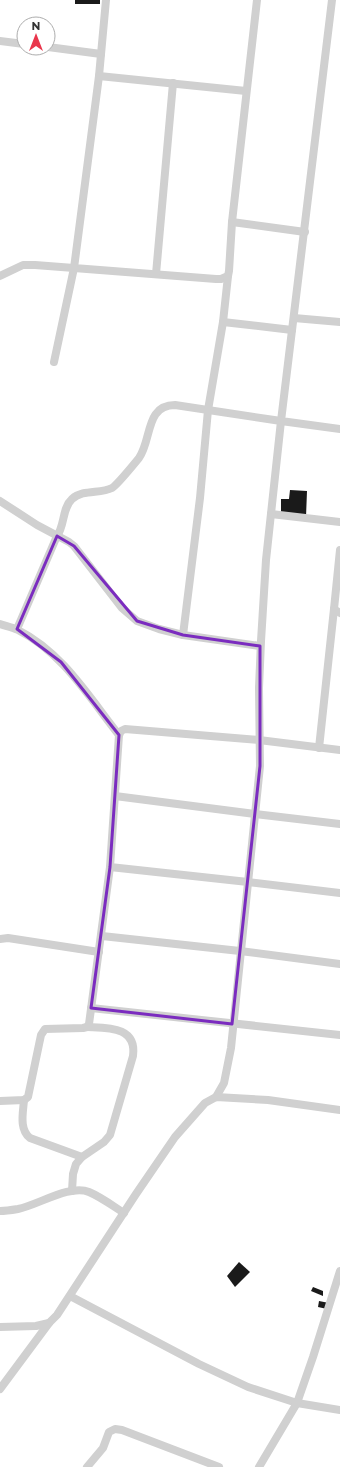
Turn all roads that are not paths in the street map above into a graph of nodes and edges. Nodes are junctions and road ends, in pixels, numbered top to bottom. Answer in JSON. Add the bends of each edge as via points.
{"nodes":[{"id":1,"x":106,"y":0,"type":"edge"},
{"id":2,"x":257,"y":0,"type":"edge"},
{"id":3,"x":332,"y":0,"type":"edge"},
{"id":4,"x":0,"y":41,"type":"edge"},
{"id":5,"x":16,"y":43,"type":"edge"},
{"id":6,"x":56,"y":48,"type":"edge"},
{"id":7,"x":102,"y":54,"type":"junction"},
{"id":8,"x":99,"y":76,"type":"junction"},
{"id":9,"x":173,"y":83,"type":"junction"},
{"id":10,"x":246,"y":91,"type":"junction"},
{"id":11,"x":232,"y":222,"type":"junction"},
{"id":12,"x":305,"y":232,"type":"junction"},
{"id":13,"x":74,"y":268,"type":"junction"},
{"id":14,"x":156,"y":274,"type":"junction"},
{"id":15,"x":0,"y":276,"type":"edge"},
{"id":16,"x":228,"y":276,"type":"junction"},
{"id":17,"x":294,"y":318,"type":"junction"},
{"id":18,"x":223,"y":322,"type":"junction"},
{"id":19,"x":340,"y":322,"type":"edge"},
{"id":20,"x":292,"y":330,"type":"junction"},
{"id":21,"x":54,"y":362,"type":"dead end"},
{"id":22,"x":208,"y":410,"type":"junction"},
{"id":23,"x":281,"y":421,"type":"junction"},
{"id":24,"x":340,"y":429,"type":"edge"},
{"id":25,"x":0,"y":501,"type":"edge"},
{"id":26,"x":272,"y":514,"type":"junction"},
{"id":27,"x":340,"y":522,"type":"edge"},
{"id":28,"x":57,"y":536,"type":"junction"},
{"id":29,"x":340,"y":550,"type":"edge"},
{"id":30,"x":337,"y":611,"type":"edge"},
{"id":31,"x":0,"y":624,"type":"edge"},
{"id":32,"x":17,"y":629,"type":"junction"},
{"id":33,"x":183,"y":635,"type":"junction"},
{"id":34,"x":260,"y":646,"type":"junction"},
{"id":35,"x":118,"y":735,"type":"junction"},
{"id":36,"x":259,"y":740,"type":"junction"},
{"id":37,"x":320,"y":748,"type":"junction"},
{"id":38,"x":340,"y":750,"type":"edge"},
{"id":39,"x":115,"y":796,"type":"junction"},
{"id":40,"x":255,"y":814,"type":"junction"},
{"id":41,"x":340,"y":824,"type":"edge"},
{"id":42,"x":110,"y":867,"type":"junction"},
{"id":43,"x":248,"y":882,"type":"junction"},
{"id":44,"x":340,"y":893,"type":"edge"},
{"id":45,"x":102,"y":936,"type":"junction"},
{"id":46,"x":0,"y":939,"type":"edge"},
{"id":47,"x":240,"y":951,"type":"junction"},
{"id":48,"x":99,"y":952,"type":"junction"},
{"id":49,"x":340,"y":964,"type":"edge"},
{"id":50,"x":91,"y":1008,"type":"junction"},
{"id":51,"x":232,"y":1024,"type":"junction"},
{"id":52,"x":87,"y":1027,"type":"junction"},
{"id":53,"x":340,"y":1035,"type":"edge"},
{"id":54,"x":216,"y":1097,"type":"junction"},
{"id":55,"x":24,"y":1100,"type":"junction"},
{"id":56,"x":0,"y":1101,"type":"edge"},
{"id":57,"x":340,"y":1110,"type":"edge"},
{"id":58,"x":82,"y":1157,"type":"junction"},
{"id":59,"x":72,"y":1191,"type":"junction"},
{"id":60,"x":0,"y":1211,"type":"edge"},
{"id":61,"x":124,"y":1213,"type":"junction"},
{"id":62,"x":340,"y":1270,"type":"edge"},
{"id":63,"x":70,"y":1296,"type":"junction"},
{"id":64,"x":49,"y":1323,"type":"junction"},
{"id":65,"x":0,"y":1327,"type":"edge"},
{"id":66,"x":0,"y":1389,"type":"edge"},
{"id":67,"x":297,"y":1402,"type":"junction"},
{"id":68,"x":340,"y":1410,"type":"edge"},
{"id":69,"x":87,"y":1467,"type":"edge"},
{"id":70,"x":219,"y":1467,"type":"edge"},
{"id":71,"x":259,"y":1467,"type":"edge"}],
"edges":[{"from":1,"to":7,"type":"street"},
{"from":2,"to":10,"type":"street"},
{"from":3,"to":12,"type":"street"},
{"from":4,"to":5,"type":"street"},
{"from":6,"to":7,"type":"street"},
{"from":7,"to":8,"type":"street"},
{"from":8,"to":9,"type":"street"},
{"from":8,"to":13,"type":"street"},
{"from":9,"to":10,"type":"street"},
{"from":9,"to":14,"type":"street"},
{"from":10,"to":11,"type":"street"},
{"from":11,"to":12,"type":"street"},
{"from":11,"to":16,"type":"street"},
{"from":12,"to":17,"type":"street"},
{"from":13,"to":14,"type":"street"},
{"from":13,"to":15,"type":"street","via":[[23,266]]},
{"from":13,"to":21,"type":"street"},
{"from":14,"to":16,"type":"street","via":[[216,279]]},
{"from":16,"to":18,"type":"street"},
{"from":17,"to":19,"type":"street"},
{"from":17,"to":20,"type":"street"},
{"from":18,"to":20,"type":"street"},
{"from":18,"to":22,"type":"street"},
{"from":20,"to":23,"type":"street"},
{"from":22,"to":23,"type":"street"},
{"from":22,"to":28,"type":"street","via":[[168,405],[157,411],[139,458],[112,487],[72,499]]},
{"from":22,"to":33,"type":"street"},
{"from":23,"to":24,"type":"street"},
{"from":23,"to":26,"type":"street"},
{"from":25,"to":28,"type":"street"},
{"from":26,"to":27,"type":"street"},
{"from":26,"to":34,"type":"street"},
{"from":28,"to":32,"type":"street"},
{"from":28,"to":33,"type":"street","via":[[74,546],[122,608],[137,621]]},
{"from":29,"to":30,"type":"street"},
{"from":30,"to":37,"type":"street"},
{"from":31,"to":32,"type":"street"},
{"from":32,"to":35,"type":"street","via":[[61,662]]},
{"from":33,"to":34,"type":"street"},
{"from":34,"to":36,"type":"street"},
{"from":35,"to":36,"type":"street","via":[[125,729]]},
{"from":35,"to":39,"type":"street"},
{"from":36,"to":37,"type":"street"},
{"from":36,"to":40,"type":"street","via":[[260,766]]},
{"from":37,"to":38,"type":"street"},
{"from":39,"to":40,"type":"street"},
{"from":39,"to":42,"type":"street"},
{"from":40,"to":41,"type":"street"},
{"from":40,"to":43,"type":"street"},
{"from":42,"to":43,"type":"street"},
{"from":42,"to":45,"type":"street"},
{"from":43,"to":44,"type":"street"},
{"from":43,"to":47,"type":"street"},
{"from":45,"to":47,"type":"street"},
{"from":45,"to":48,"type":"street"},
{"from":46,"to":48,"type":"street","via":[[8,938]]},
{"from":47,"to":49,"type":"street"},
{"from":47,"to":51,"type":"street"},
{"from":48,"to":50,"type":"street"},
{"from":50,"to":51,"type":"street"},
{"from":50,"to":52,"type":"street"},
{"from":51,"to":53,"type":"street"},
{"from":51,"to":54,"type":"street","via":[[228,1069]]},
{"from":52,"to":55,"type":"street","via":[[42,1031],[29,1094]]},
{"from":52,"to":58,"type":"street","via":[[115,1029],[124,1033],[134,1047],[110,1135]]},
{"from":54,"to":57,"type":"street","via":[[268,1100]]},
{"from":54,"to":61,"type":"street","via":[[205,1103],[175,1137]]},
{"from":55,"to":56,"type":"street"},
{"from":55,"to":58,"type":"street","via":[[23,1126],[30,1138]]},
{"from":58,"to":59,"type":"street","via":[[76,1164],[73,1174]]},
{"from":59,"to":60,"type":"street","via":[[19,1209]]},
{"from":59,"to":61,"type":"street","via":[[90,1192]]},
{"from":61,"to":63,"type":"street"},
{"from":62,"to":67,"type":"street"},
{"from":63,"to":64,"type":"street"},
{"from":63,"to":67,"type":"street","via":[[248,1387]]},
{"from":64,"to":65,"type":"street"},
{"from":64,"to":66,"type":"street"},
{"from":67,"to":68,"type":"street"},
{"from":67,"to":71,"type":"street"},
{"from":69,"to":70,"type":"street","via":[[103,1448],[109,1432],[115,1429]]}]}
